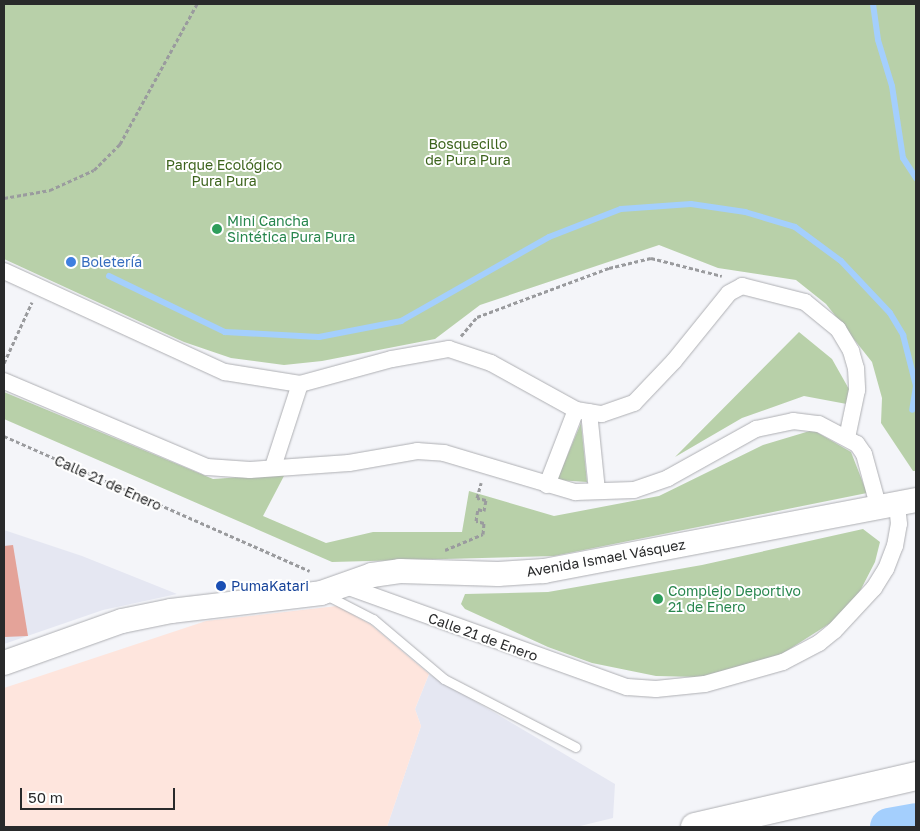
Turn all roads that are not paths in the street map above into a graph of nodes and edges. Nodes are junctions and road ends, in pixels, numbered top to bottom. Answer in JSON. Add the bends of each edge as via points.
{"nodes":[{"id":1,"x":4,"y":271,"type":"edge"},
{"id":2,"x":4,"y":381,"type":"edge"},
{"id":3,"x":300,"y":384,"type":"junction"},
{"id":4,"x":583,"y":411,"type":"junction"},
{"id":5,"x":847,"y":438,"type":"junction"},
{"id":6,"x":273,"y":467,"type":"junction"},
{"id":7,"x":547,"y":485,"type":"junction"},
{"id":8,"x":597,"y":491,"type":"junction"},
{"id":9,"x":897,"y":505,"type":"edge"},
{"id":10,"x":343,"y":585,"type":"junction"},
{"id":11,"x":321,"y":593,"type":"junction"},
{"id":12,"x":4,"y":663,"type":"edge"},
{"id":13,"x":576,"y":747,"type":"dead end"},
{"id":14,"x":916,"y":776,"type":"edge"},
{"id":15,"x":696,"y":827,"type":"edge"}],
"edges":[{"from":1,"to":3,"type":"street","via":[[225,372]]},
{"from":2,"to":6,"type":"street","name":"Calle 21 de Enero","via":[[206,467],[250,470]]},
{"from":3,"to":4,"type":"street","via":[[392,359],[449,349],[491,363]]},
{"from":3,"to":6,"type":"street"},
{"from":4,"to":5,"type":"street","via":[[615,412],[634,403],[674,362],[729,293],[742,286],[805,302],[838,329],[852,351],[856,368],[857,390]]},
{"from":4,"to":7,"type":"street"},
{"from":4,"to":8,"type":"street"},
{"from":5,"to":8,"type":"street","name":"Calle 21 de Enero","via":[[819,424],[793,420],[774,423],[756,429],[668,478],[634,490]]},
{"from":5,"to":9,"type":"street","name":"Calle 21 de Enero","via":[[864,454]]},
{"from":6,"to":7,"type":"street","name":"Calle 21 de Enero","via":[[349,463],[417,451],[444,453],[505,468]]},
{"from":7,"to":8,"type":"street","name":"Calle 21 de Enero","via":[[575,492]]},
{"from":9,"to":10,"type":"main road","name":"Avenida Ismael Vásquez","via":[[544,571],[498,574],[400,571],[372,575]]},
{"from":9,"to":10,"type":"street","name":"Calle 21 de Enero","via":[[898,532],[886,569],[874,588],[834,631],[783,662],[704,684],[656,689],[627,688]]},
{"from":10,"to":11,"type":"main road","name":"Avenida Ismael Vásquez"},
{"from":11,"to":12,"type":"main road","name":"Avenida Ismael Vásquez","via":[[171,611],[122,621]]},
{"from":11,"to":13,"type":"lane","via":[[373,619],[444,679]]},
{"from":14,"to":15,"type":"highway"}]}
